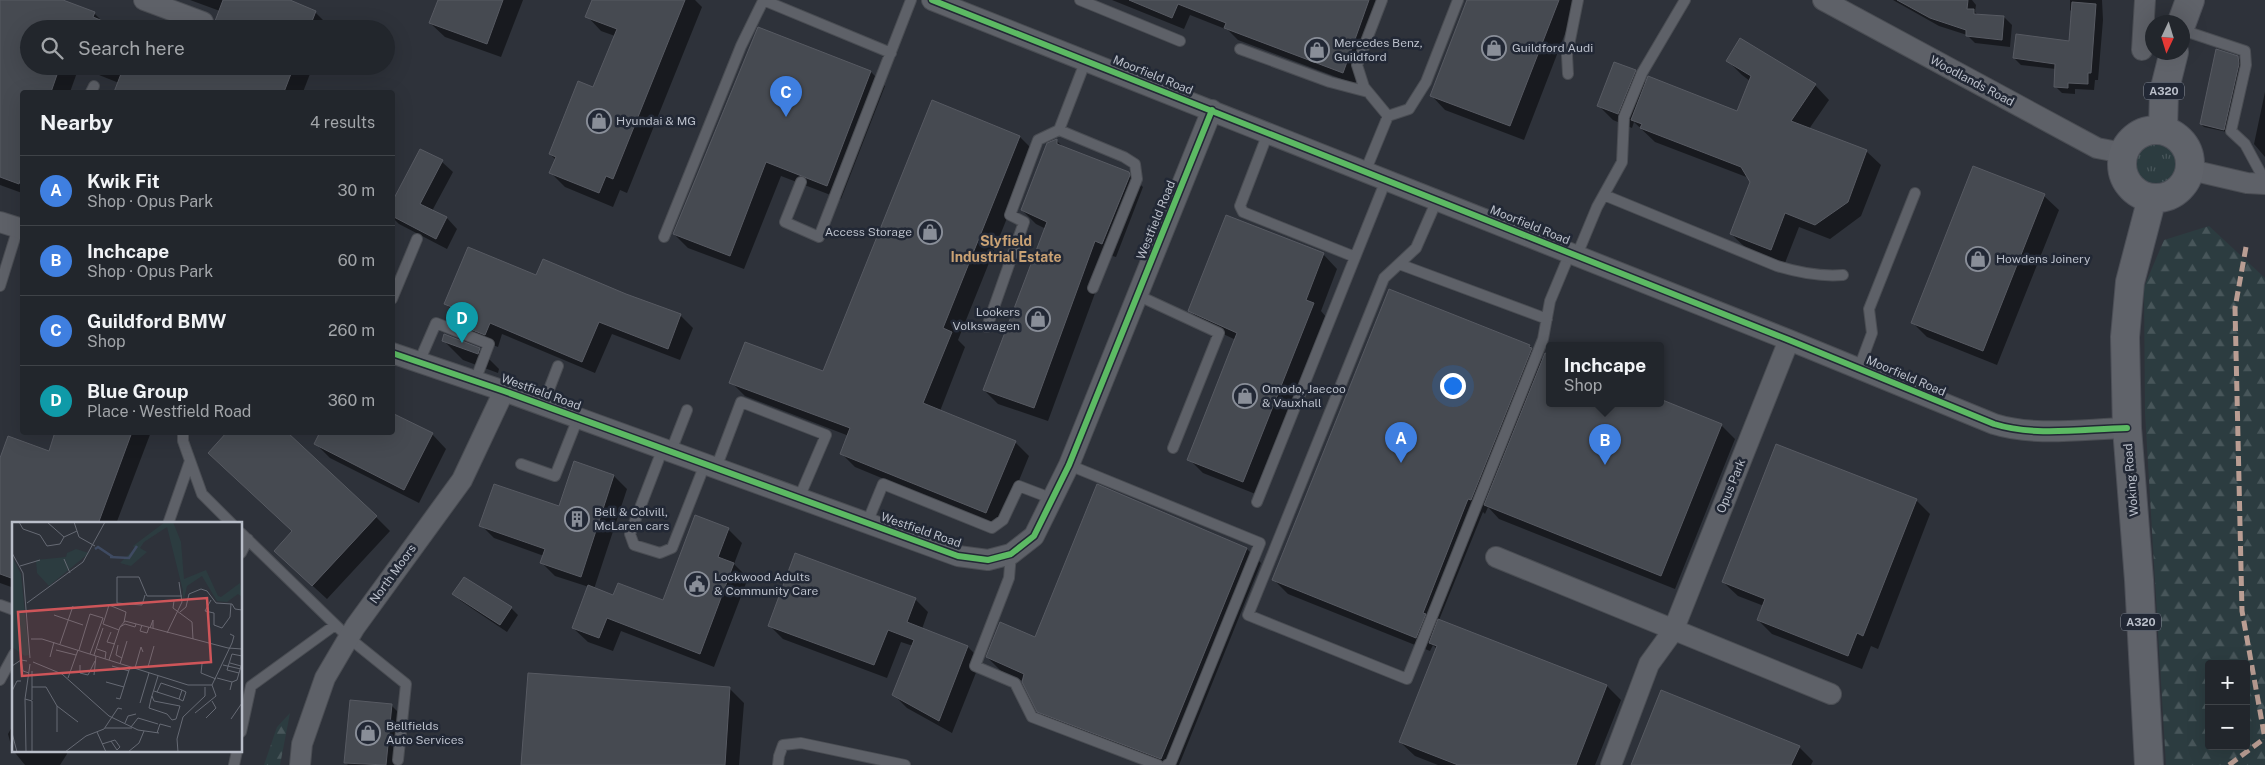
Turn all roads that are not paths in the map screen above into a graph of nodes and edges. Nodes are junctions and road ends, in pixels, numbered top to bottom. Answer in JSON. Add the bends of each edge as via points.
{"nodes":[{"id":1,"x":144,"y":0,"type":"edge"},
{"id":2,"x":911,"y":0,"type":"edge"},
{"id":3,"x":932,"y":0,"type":"edge"},
{"id":4,"x":1080,"y":0,"type":"edge"},
{"id":5,"x":1382,"y":0,"type":"edge"},
{"id":6,"x":1458,"y":0,"type":"edge"},
{"id":7,"x":1578,"y":0,"type":"edge"},
{"id":8,"x":1685,"y":0,"type":"edge"},
{"id":9,"x":1823,"y":0,"type":"edge"},
{"id":10,"x":2145,"y":0,"type":"edge"},
{"id":11,"x":2190,"y":0,"type":"edge"},
{"id":12,"x":763,"y":1,"type":"edge"},
{"id":13,"x":972,"y":7,"type":"edge"},
{"id":14,"x":2185,"y":15,"type":"edge"},
{"id":15,"x":198,"y":20,"type":"edge"},
{"id":16,"x":2190,"y":33,"type":"edge"},
{"id":17,"x":1180,"y":41,"type":"dead end"},
{"id":18,"x":1240,"y":48,"type":"dead end"},
{"id":19,"x":2142,"y":50,"type":"dead end"},
{"id":20,"x":891,"y":54,"type":"junction"},
{"id":21,"x":1086,"y":60,"type":"junction"},
{"id":22,"x":2172,"y":60,"type":"edge"},
{"id":23,"x":1568,"y":74,"type":"dead end"},
{"id":24,"x":1368,"y":92,"type":"junction"},
{"id":25,"x":1212,"y":110,"type":"junction"},
{"id":26,"x":1388,"y":116,"type":"junction"},
{"id":27,"x":1059,"y":130,"type":"junction"},
{"id":28,"x":2163,"y":130,"type":"junction"},
{"id":29,"x":1268,"y":133,"type":"junction"},
{"id":30,"x":2123,"y":153,"type":"junction"},
{"id":31,"x":2191,"y":170,"type":"junction"},
{"id":32,"x":1365,"y":172,"type":"junction"},
{"id":33,"x":1386,"y":180,"type":"junction"},
{"id":34,"x":801,"y":182,"type":"dead end"},
{"id":35,"x":2265,"y":182,"type":"edge"},
{"id":36,"x":1915,"y":193,"type":"dead end"},
{"id":37,"x":1604,"y":195,"type":"junction"},
{"id":38,"x":2152,"y":198,"type":"junction"},
{"id":39,"x":1437,"y":200,"type":"junction"},
{"id":40,"x":14,"y":226,"type":"edge"},
{"id":41,"x":664,"y":237,"type":"dead end"},
{"id":42,"x":417,"y":239,"type":"dead end"},
{"id":43,"x":1573,"y":254,"type":"junction"},
{"id":44,"x":1355,"y":257,"type":"junction"},
{"id":45,"x":1399,"y":264,"type":"junction"},
{"id":46,"x":1844,"y":275,"type":"dead end"},
{"id":47,"x":0,"y":286,"type":"edge"},
{"id":48,"x":1093,"y":288,"type":"dead end"},
{"id":49,"x":395,"y":292,"type":"edge"},
{"id":50,"x":1137,"y":295,"type":"junction"},
{"id":51,"x":1547,"y":319,"type":"junction"},
{"id":52,"x":987,"y":327,"type":"dead end"},
{"id":53,"x":1789,"y":340,"type":"junction"},
{"id":54,"x":395,"y":354,"type":"edge"},
{"id":55,"x":418,"y":362,"type":"junction"},
{"id":56,"x":558,"y":366,"type":"dead end"},
{"id":57,"x":1859,"y":368,"type":"junction"},
{"id":58,"x":475,"y":381,"type":"junction"},
{"id":59,"x":504,"y":391,"type":"junction"},
{"id":60,"x":543,"y":405,"type":"junction"},
{"id":61,"x":687,"y":410,"type":"dead end"},
{"id":62,"x":578,"y":418,"type":"junction"},
{"id":63,"x":2127,"y":428,"type":"junction"},
{"id":64,"x":183,"y":435,"type":"edge"},
{"id":65,"x":1173,"y":448,"type":"dead end"},
{"id":66,"x":667,"y":450,"type":"junction"},
{"id":67,"x":190,"y":461,"type":"junction"},
{"id":68,"x":521,"y":464,"type":"dead end"},
{"id":69,"x":1068,"y":465,"type":"junction"},
{"id":70,"x":710,"y":466,"type":"junction"},
{"id":71,"x":799,"y":498,"type":"junction"},
{"id":72,"x":1053,"y":499,"type":"junction"},
{"id":73,"x":1257,"y":502,"type":"dead end"},
{"id":74,"x":169,"y":522,"type":"edge"},
{"id":75,"x":230,"y":522,"type":"edge"},
{"id":76,"x":867,"y":523,"type":"junction"},
{"id":77,"x":245,"y":536,"type":"edge"},
{"id":78,"x":242,"y":549,"type":"edge"},
{"id":79,"x":1011,"y":554,"type":"junction"},
{"id":80,"x":1496,"y":557,"type":"dead end"},
{"id":81,"x":0,"y":605,"type":"edge"},
{"id":82,"x":12,"y":609,"type":"edge"},
{"id":83,"x":342,"y":631,"type":"junction"},
{"id":84,"x":1673,"y":631,"type":"junction"},
{"id":85,"x":12,"y":658,"type":"edge"},
{"id":86,"x":0,"y":680,"type":"edge"},
{"id":87,"x":1831,"y":694,"type":"dead end"},
{"id":88,"x":242,"y":727,"type":"edge"},
{"id":89,"x":237,"y":752,"type":"edge"},
{"id":90,"x":398,"y":760,"type":"dead end"},
{"id":91,"x":234,"y":765,"type":"edge"},
{"id":92,"x":300,"y":765,"type":"edge"},
{"id":93,"x":778,"y":765,"type":"edge"},
{"id":94,"x":905,"y":765,"type":"edge"},
{"id":95,"x":1158,"y":765,"type":"edge"},
{"id":96,"x":1167,"y":765,"type":"edge"},
{"id":97,"x":1611,"y":765,"type":"edge"},
{"id":98,"x":2149,"y":765,"type":"edge"}],
"edges":[{"from":1,"to":15,"type":"street"},
{"from":2,"to":20,"type":"lane"},
{"from":3,"to":13,"type":"street","name":"Moorfield Road"},
{"from":4,"to":17,"type":"lane"},
{"from":5,"to":24,"type":"lane","via":[[1358,65]]},
{"from":6,"to":26,"type":"lane","via":[[1426,82],[1409,109]]},
{"from":7,"to":23,"type":"lane","via":[[1566,55]]},
{"from":8,"to":37,"type":"lane","via":[[1642,73],[1624,117],[1622,162]]},
{"from":9,"to":30,"type":"street","name":"Woodlands Road","via":[[2097,148]]},
{"from":10,"to":19,"type":"street"},
{"from":11,"to":14,"type":"main road"},
{"from":12,"to":20,"type":"lane"},
{"from":12,"to":41,"type":"lane","via":[[741,46]]},
{"from":13,"to":21,"type":"street","name":"Moorfield Road"},
{"from":16,"to":35,"type":"lane","via":[[2245,50],[2246,65],[2232,131],[2245,144]]},
{"from":18,"to":24,"type":"lane","via":[[1330,82]]},
{"from":20,"to":34,"type":"lane","via":[[819,237],[784,222]]},
{"from":21,"to":25,"type":"street","name":"Moorfield Road"},
{"from":21,"to":27,"type":"lane"},
{"from":22,"to":28,"type":"main road","number":"A320","via":[[2164,92]]},
{"from":24,"to":26,"type":"lane"},
{"from":25,"to":29,"type":"street","name":"Moorfield Road"},
{"from":25,"to":50,"type":"street","name":"Westfield Road"},
{"from":26,"to":32,"type":"lane"},
{"from":27,"to":48,"type":"lane","via":[[1135,164],[1136,179]]},
{"from":27,"to":52,"type":"lane","via":[[1038,140],[1010,215],[1024,222]]},
{"from":28,"to":30,"type":"main road","via":[[2153,129],[2135,136]]},
{"from":28,"to":31,"type":"main road","via":[[2178,137],[2188,149]]},
{"from":29,"to":32,"type":"street","name":"Moorfield Road"},
{"from":29,"to":44,"type":"lane","via":[[1240,206],[1243,212]]},
{"from":30,"to":38,"type":"main road","via":[[2123,174],[2128,183],[2135,191]]},
{"from":31,"to":35,"type":"street","via":[[2247,184]]},
{"from":31,"to":38,"type":"main road","via":[[2184,184],[2173,194]]},
{"from":32,"to":33,"type":"street","name":"Moorfield Road"},
{"from":33,"to":39,"type":"street","name":"Moorfield Road"},
{"from":33,"to":44,"type":"lane"},
{"from":36,"to":57,"type":"lane","via":[[1869,309],[1872,333]]},
{"from":37,"to":43,"type":"lane"},
{"from":37,"to":46,"type":"lane","via":[[1778,266],[1806,274]]},
{"from":38,"to":63,"type":"main road","name":"Woking Road","number":"A320","via":[[2128,301],[2125,337]]},
{"from":39,"to":43,"type":"street","name":"Moorfield Road"},
{"from":39,"to":45,"type":"lane","via":[[1416,248]]},
{"from":40,"to":47,"type":"lane"},
{"from":42,"to":49,"type":"lane"},
{"from":43,"to":51,"type":"lane","via":[[1550,301]]},
{"from":43,"to":53,"type":"street","name":"Moorfield Road"},
{"from":44,"to":73,"type":"lane"},
{"from":45,"to":51,"type":"lane"},
{"from":45,"to":51,"type":"lane","via":[[1384,278],[1248,615],[1407,679],[1543,339]]},
{"from":50,"to":65,"type":"lane","via":[[1219,333]]},
{"from":50,"to":69,"type":"street","name":"Westfield Road"},
{"from":53,"to":57,"type":"street","name":"Moorfield Road"},
{"from":53,"to":84,"type":"street","name":"Opus Park"},
{"from":54,"to":55,"type":"street","name":"Westfield Road"},
{"from":55,"to":58,"type":"street","name":"Westfield Road"},
{"from":55,"to":58,"type":"lane","via":[[436,323],[490,344]]},
{"from":56,"to":60,"type":"lane"},
{"from":57,"to":63,"type":"street","name":"Moorfield Road","via":[[2002,427],[2048,432]]},
{"from":58,"to":59,"type":"street","name":"Westfield Road"},
{"from":59,"to":60,"type":"street","name":"Westfield Road"},
{"from":59,"to":83,"type":"street","name":"North Moors","via":[[462,480]]},
{"from":60,"to":62,"type":"street","name":"Westfield Road"},
{"from":61,"to":66,"type":"lane"},
{"from":62,"to":66,"type":"street","name":"Westfield Road"},
{"from":62,"to":68,"type":"lane","via":[[555,476]]},
{"from":63,"to":98,"type":"main road","name":"Woking Road","number":"A320"},
{"from":64,"to":67,"type":"lane"},
{"from":66,"to":70,"type":"street","name":"Westfield Road"},
{"from":66,"to":70,"type":"lane","via":[[630,534],[634,545],[660,553],[672,548]]},
{"from":67,"to":74,"type":"lane"},
{"from":67,"to":75,"type":"lane","via":[[202,494]]},
{"from":69,"to":72,"type":"street","name":"Westfield Road"},
{"from":69,"to":96,"type":"lane","via":[[1260,543],[1171,762]]},
{"from":70,"to":71,"type":"street","name":"Westfield Road"},
{"from":70,"to":71,"type":"lane","via":[[741,402],[826,435]]},
{"from":71,"to":76,"type":"street","name":"Westfield Road"},
{"from":72,"to":76,"type":"lane","via":[[1019,486],[1003,520],[992,528],[883,484]]},
{"from":72,"to":79,"type":"street","name":"Westfield Road","via":[[1034,536]]},
{"from":76,"to":79,"type":"street","name":"Westfield Road","via":[[958,556],[988,560]]},
{"from":77,"to":78,"type":"lane"},
{"from":77,"to":83,"type":"lane"},
{"from":79,"to":95,"type":"lane","via":[[1009,578],[975,666],[1015,683],[1032,716]]},
{"from":80,"to":84,"type":"street"},
{"from":81,"to":82,"type":"lane"},
{"from":83,"to":88,"type":"lane","via":[[251,686]]},
{"from":83,"to":90,"type":"lane","via":[[406,684]]},
{"from":83,"to":92,"type":"street","name":"North Moors","via":[[302,744]]},
{"from":84,"to":87,"type":"street"},
{"from":84,"to":97,"type":"street","name":"Opus Park","via":[[1649,664]]},
{"from":85,"to":86,"type":"lane"},
{"from":89,"to":91,"type":"lane"},
{"from":93,"to":94,"type":"lane","via":[[783,745],[801,743]]}]}
